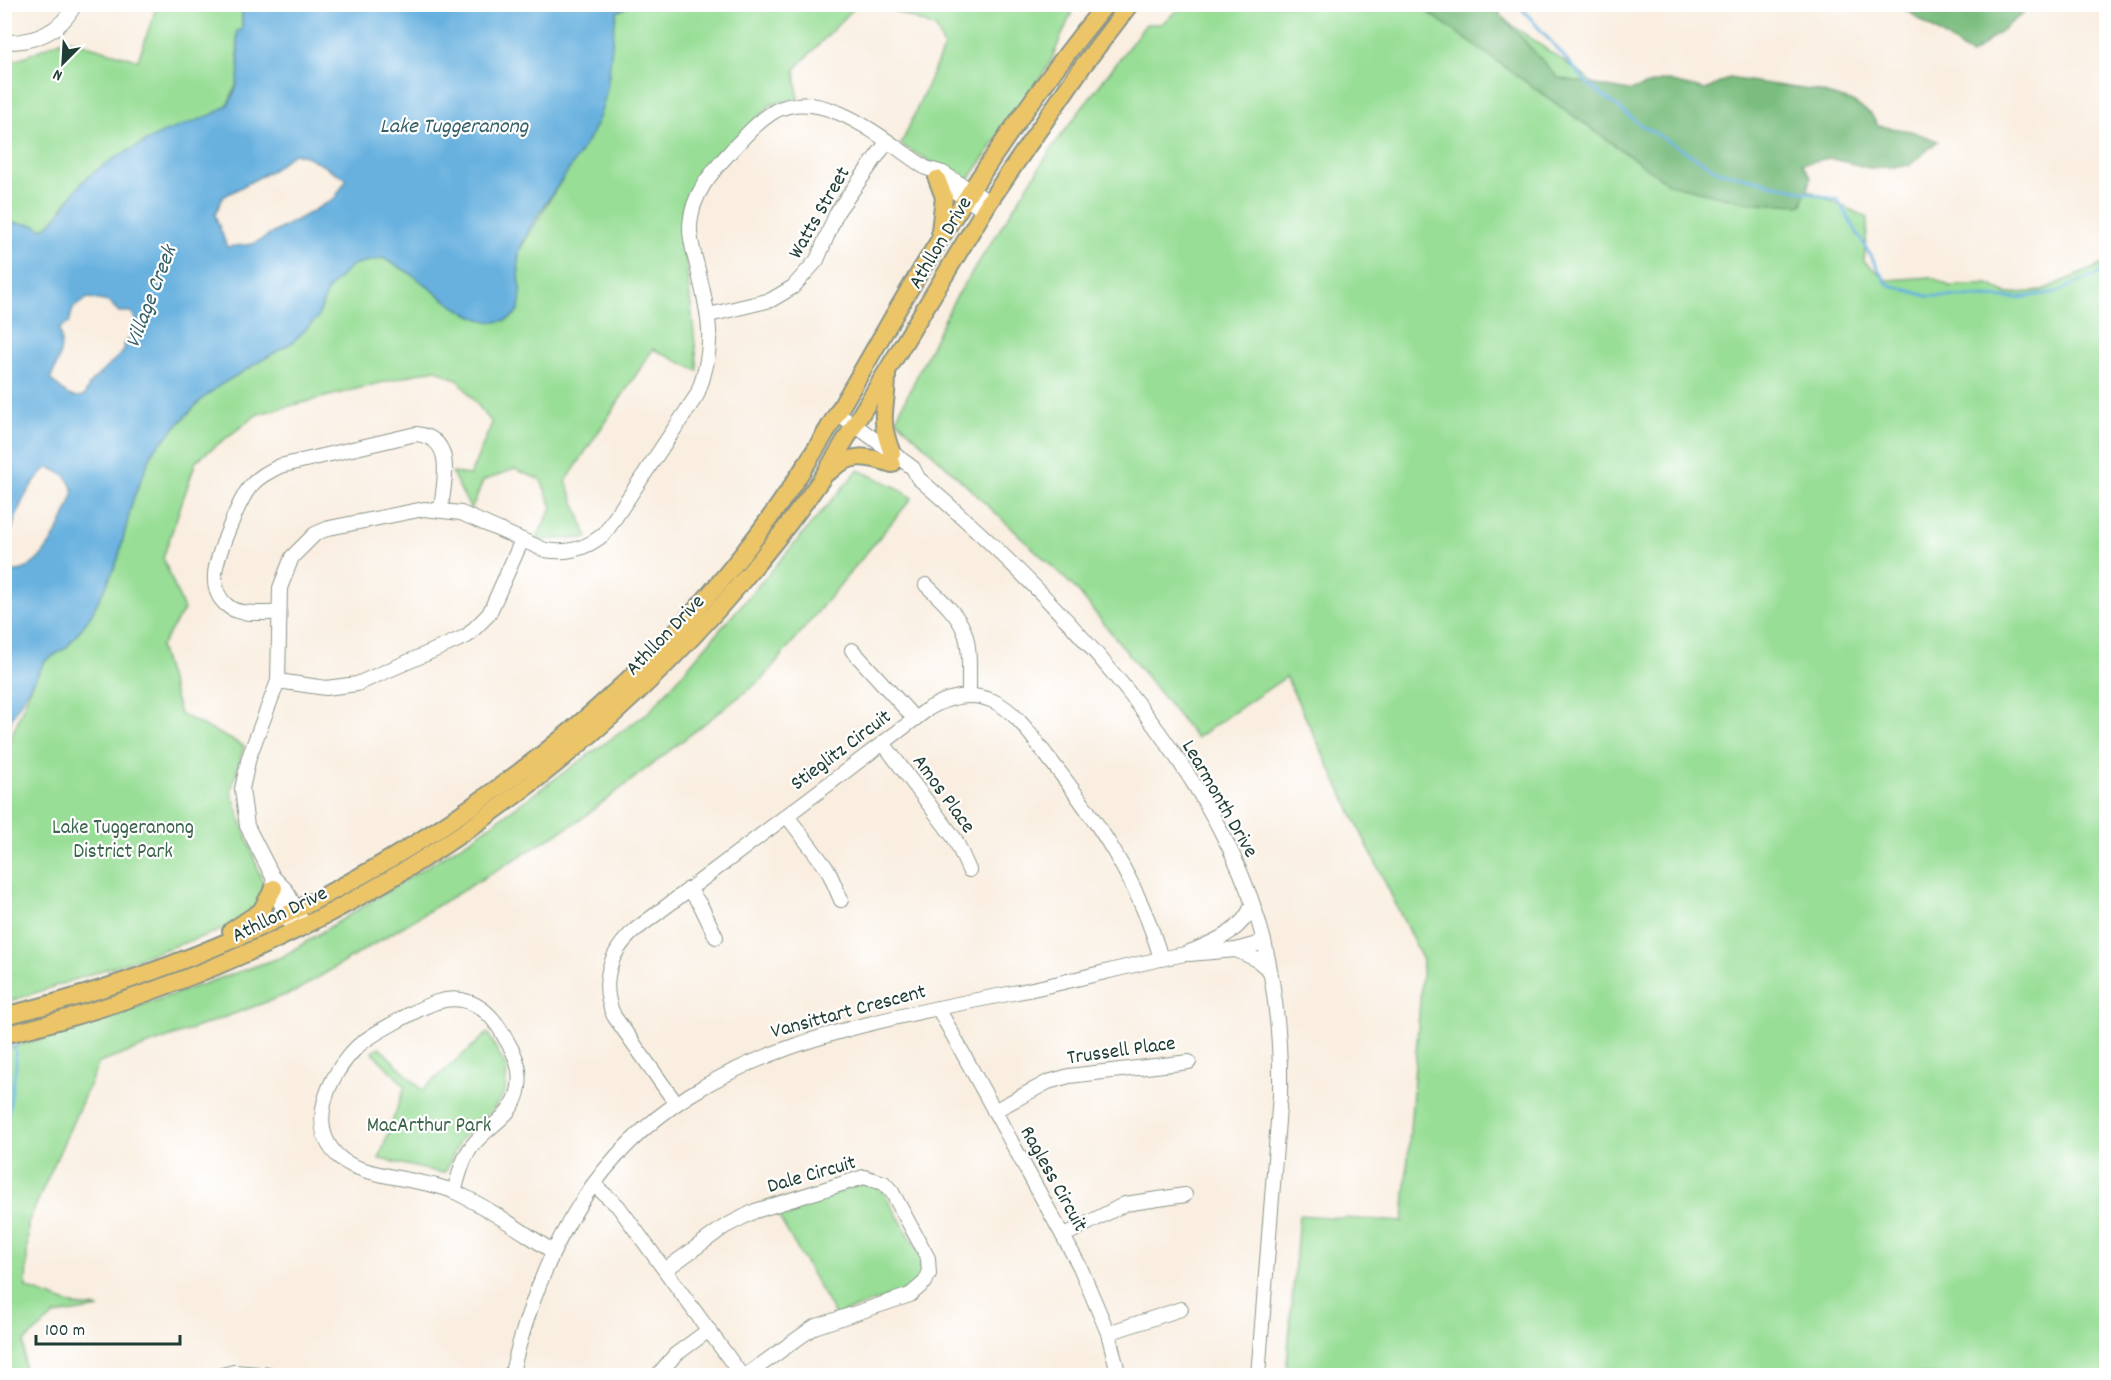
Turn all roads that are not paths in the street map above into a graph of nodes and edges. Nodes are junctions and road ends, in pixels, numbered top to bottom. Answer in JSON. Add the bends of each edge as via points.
{"nodes":[{"id":1,"x":75,"y":4,"type":"edge"},
{"id":2,"x":1106,"y":4,"type":"edge"},
{"id":3,"x":1130,"y":4,"type":"edge"},
{"id":4,"x":4,"y":42,"type":"edge"},
{"id":5,"x":887,"y":142,"type":"junction"},
{"id":6,"x":931,"y":174,"type":"junction"},
{"id":7,"x":968,"y":194,"type":"junction"},
{"id":8,"x":987,"y":206,"type":"junction"},
{"id":9,"x":936,"y":247,"type":"junction"},
{"id":10,"x":709,"y":315,"type":"junction"},
{"id":11,"x":887,"y":373,"type":"junction"},
{"id":12,"x":836,"y":414,"type":"junction"},
{"id":13,"x":853,"y":429,"type":"junction"},
{"id":14,"x":892,"y":458,"type":"junction"},
{"id":15,"x":823,"y":477,"type":"junction"},
{"id":16,"x":441,"y":509,"type":"junction"},
{"id":17,"x":522,"y":540,"type":"junction"},
{"id":18,"x":926,"y":585,"type":"dead end"},
{"id":19,"x":279,"y":613,"type":"junction"},
{"id":20,"x":852,"y":650,"type":"dead end"},
{"id":21,"x":278,"y":681,"type":"junction"},
{"id":22,"x":969,"y":696,"type":"junction"},
{"id":23,"x":915,"y":719,"type":"junction"},
{"id":24,"x":883,"y":743,"type":"junction"},
{"id":25,"x":787,"y":816,"type":"junction"},
{"id":26,"x":969,"y":870,"type":"dead end"},
{"id":27,"x":274,"y":883,"type":"junction"},
{"id":28,"x":689,"y":890,"type":"junction"},
{"id":29,"x":841,"y":900,"type":"dead end"},
{"id":30,"x":1252,"y":905,"type":"junction"},
{"id":31,"x":291,"y":913,"type":"junction"},
{"id":32,"x":299,"y":930,"type":"junction"},
{"id":33,"x":716,"y":937,"type":"dead end"},
{"id":34,"x":1264,"y":942,"type":"junction"},
{"id":35,"x":1236,"y":950,"type":"junction"},
{"id":36,"x":202,"y":953,"type":"junction"},
{"id":37,"x":1185,"y":954,"type":"junction"},
{"id":38,"x":1161,"y":959,"type":"junction"},
{"id":39,"x":1269,"y":969,"type":"junction"},
{"id":40,"x":938,"y":1008,"type":"junction"},
{"id":41,"x":4,"y":1016,"type":"edge"},
{"id":42,"x":4,"y":1035,"type":"edge"},
{"id":43,"x":1189,"y":1062,"type":"dead end"},
{"id":44,"x":675,"y":1102,"type":"junction"},
{"id":45,"x":994,"y":1111,"type":"junction"},
{"id":46,"x":594,"y":1185,"type":"junction"},
{"id":47,"x":454,"y":1192,"type":"junction"},
{"id":48,"x":1185,"y":1195,"type":"dead end"},
{"id":49,"x":1062,"y":1236,"type":"junction"},
{"id":50,"x":552,"y":1251,"type":"junction"},
{"id":51,"x":665,"y":1270,"type":"junction"},
{"id":52,"x":1181,"y":1309,"type":"dead end"},
{"id":53,"x":709,"y":1330,"type":"junction"},
{"id":54,"x":1108,"y":1333,"type":"junction"},
{"id":55,"x":218,"y":1376,"type":"edge"},
{"id":56,"x":286,"y":1376,"type":"edge"},
{"id":57,"x":511,"y":1376,"type":"edge"},
{"id":58,"x":657,"y":1376,"type":"edge"},
{"id":59,"x":744,"y":1376,"type":"edge"},
{"id":60,"x":1119,"y":1376,"type":"edge"},
{"id":61,"x":1258,"y":1376,"type":"edge"}],
"edges":[{"from":1,"to":4,"type":"street","via":[[49,33],[26,42]]},
{"from":2,"to":7,"type":"main road","name":"Athllon Drive"},
{"from":3,"to":8,"type":"main road","name":"Athllon Drive"},
{"from":5,"to":6,"type":"street"},
{"from":5,"to":10,"type":"street","name":"Watts Street","via":[[837,212],[817,260],[793,288],[771,300]]},
{"from":5,"to":10,"type":"street","via":[[845,115],[816,104],[784,107],[754,127],[708,176],[693,207],[690,232]]},
{"from":6,"to":7,"type":"street","via":[[944,173]]},
{"from":6,"to":9,"type":"main road","via":[[944,197]]},
{"from":7,"to":8,"type":"street"},
{"from":7,"to":9,"type":"main road","name":"Athllon Drive"},
{"from":8,"to":11,"type":"main road","name":"Athllon Drive"},
{"from":9,"to":12,"type":"main road","name":"Athllon Drive"},
{"from":10,"to":17,"type":"street","via":[[709,355],[697,395],[605,533],[586,546],[565,552],[544,550]]},
{"from":11,"to":13,"type":"main road","name":"Athllon Drive"},
{"from":11,"to":14,"type":"main road","via":[[882,423]]},
{"from":12,"to":13,"type":"street","name":"Learmonth Drive"},
{"from":12,"to":31,"type":"main road","name":"Athllon Drive","via":[[778,506],[742,552],[696,608],[615,691],[472,806],[390,860]]},
{"from":13,"to":14,"type":"street","name":"Learmonth Drive"},
{"from":13,"to":15,"type":"main road","name":"Athllon Drive"},
{"from":14,"to":15,"type":"main road","via":[[851,457]]},
{"from":14,"to":30,"type":"street","name":"Learmonth Drive","via":[[907,476],[918,478],[1020,569],[1114,676],[1199,794],[1228,846]]},
{"from":15,"to":32,"type":"main road","name":"Athllon Drive","via":[[722,606],[673,660],[609,720],[516,797],[451,843]]},
{"from":16,"to":17,"type":"street","via":[[461,513]]},
{"from":16,"to":19,"type":"street","via":[[415,510],[315,534],[297,550],[284,572]]},
{"from":16,"to":19,"type":"street","via":[[444,454],[436,440],[427,435],[416,434],[266,472],[239,503],[216,569],[216,586],[222,601],[235,610]]},
{"from":17,"to":21,"type":"street","via":[[489,614],[466,636],[357,684],[326,688]]},
{"from":18,"to":22,"type":"street","via":[[960,620],[966,634]]},
{"from":19,"to":21,"type":"street"},
{"from":20,"to":23,"type":"street"},
{"from":21,"to":27,"type":"street","via":[[249,758],[242,789],[248,826]]},
{"from":22,"to":23,"type":"street","name":"Stieglitz Circuit","via":[[941,701]]},
{"from":22,"to":38,"type":"street","name":"Stieglitz Circuit","via":[[1006,708],[1057,769],[1122,865]]},
{"from":23,"to":24,"type":"street","name":"Stieglitz Circuit"},
{"from":24,"to":25,"type":"street","name":"Stieglitz Circuit"},
{"from":24,"to":26,"type":"street","name":"Amos Place","via":[[955,839]]},
{"from":25,"to":28,"type":"street","name":"Stieglitz Circuit"},
{"from":25,"to":29,"type":"street","via":[[828,870]]},
{"from":27,"to":31,"type":"street"},
{"from":27,"to":36,"type":"main road","via":[[261,911]]},
{"from":28,"to":33,"type":"street"},
{"from":28,"to":44,"type":"street","name":"Stieglitz Circuit","via":[[627,937],[610,964],[606,988],[614,1017]]},
{"from":30,"to":34,"type":"street","name":"Learmonth Drive"},
{"from":30,"to":37,"type":"street","name":"Vansittart Crescent","via":[[1245,920],[1235,928]]},
{"from":31,"to":32,"type":"street"},
{"from":31,"to":36,"type":"main road","name":"Athllon Drive"},
{"from":32,"to":42,"type":"main road","name":"Athllon Drive","via":[[116,1005]]},
{"from":34,"to":35,"type":"street","name":"Vansittart Crescent"},
{"from":34,"to":39,"type":"street","name":"Learmonth Drive"},
{"from":35,"to":37,"type":"street","name":"Vansittart Crescent"},
{"from":35,"to":39,"type":"street"},
{"from":36,"to":41,"type":"main road","name":"Athllon Drive","via":[[126,982]]},
{"from":37,"to":38,"type":"street","name":"Vansittart Crescent"},
{"from":38,"to":40,"type":"street","name":"Vansittart Crescent"},
{"from":39,"to":61,"type":"street","name":"Learmonth Drive","via":[[1279,1034],[1280,1095]]},
{"from":40,"to":44,"type":"street","name":"Vansittart Crescent","via":[[786,1047],[721,1075]]},
{"from":40,"to":45,"type":"street","name":"Ragless Circuit"},
{"from":43,"to":45,"type":"street","name":"Trussell Place","via":[[1069,1076],[1048,1082]]},
{"from":44,"to":46,"type":"street","name":"Vansittart Crescent","via":[[614,1157]]},
{"from":45,"to":49,"type":"street","name":"Ragless Circuit"},
{"from":46,"to":50,"type":"street","name":"Vansittart Crescent"},
{"from":46,"to":51,"type":"street","via":[[618,1206]]},
{"from":47,"to":47,"type":"street","via":[[428,1182],[351,1165],[329,1146],[322,1126],[322,1108],[330,1085],[357,1047],[426,1006],[455,999],[481,1008],[496,1021],[516,1057],[519,1083],[514,1103],[504,1117],[471,1147]]},
{"from":47,"to":50,"type":"street"},
{"from":48,"to":49,"type":"street","via":[[1125,1203]]},
{"from":49,"to":54,"type":"street","name":"Ragless Circuit"},
{"from":50,"to":57,"type":"street","name":"Vansittart Crescent","via":[[531,1305]]},
{"from":51,"to":53,"type":"street"},
{"from":51,"to":59,"type":"street","name":"Dale Circuit","via":[[724,1227],[755,1211],[864,1177],[884,1183],[892,1192],[928,1258],[925,1282],[910,1295],[814,1327]]},
{"from":52,"to":54,"type":"street"},
{"from":53,"to":58,"type":"street","via":[[670,1359]]},
{"from":53,"to":59,"type":"street"},
{"from":54,"to":60,"type":"street","name":"Ragless Circuit"},
{"from":55,"to":56,"type":"street","via":[[234,1372]]}]}
